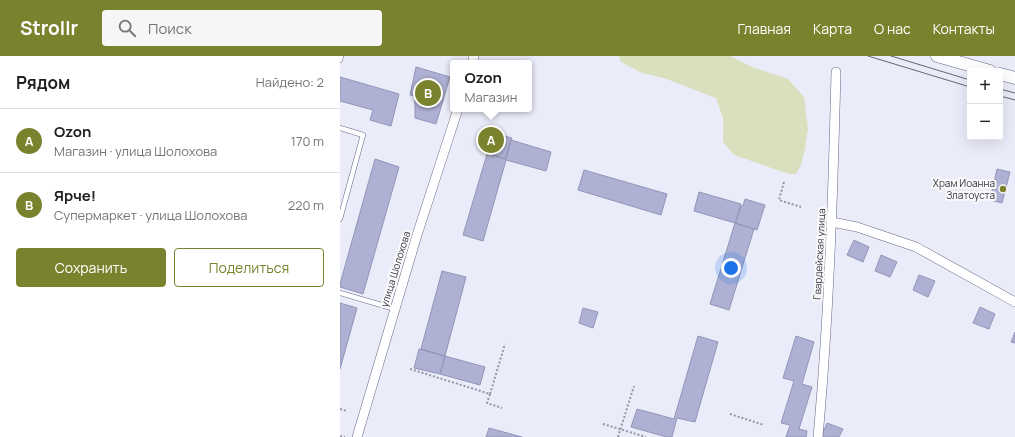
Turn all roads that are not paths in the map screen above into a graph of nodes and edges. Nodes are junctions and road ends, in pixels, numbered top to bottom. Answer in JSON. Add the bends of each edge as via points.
{"nodes":[{"id":1,"x":341,"y":56,"type":"edge"},
{"id":2,"x":937,"y":56,"type":"edge"},
{"id":3,"x":340,"y":60,"type":"edge"},
{"id":4,"x":979,"y":68,"type":"edge"},
{"id":5,"x":836,"y":72,"type":"dead end"},
{"id":6,"x":1003,"y":75,"type":"edge"},
{"id":7,"x":1015,"y":78,"type":"edge"},
{"id":8,"x":457,"y":112,"type":"edge"},
{"id":9,"x":340,"y":128,"type":"edge"},
{"id":10,"x":340,"y":215,"type":"edge"},
{"id":11,"x":832,"y":222,"type":"junction"},
{"id":12,"x":340,"y":293,"type":"edge"},
{"id":13,"x":1015,"y":302,"type":"edge"},
{"id":14,"x":395,"y":309,"type":"junction"},
{"id":15,"x":357,"y":437,"type":"edge"},
{"id":16,"x":818,"y":437,"type":"edge"}],
"edges":[{"from":1,"to":3,"type":"lane"},
{"from":2,"to":4,"type":"main road"},
{"from":5,"to":11,"type":"street","name":"Гвардейская улица"},
{"from":6,"to":7,"type":"main road"},
{"from":8,"to":14,"type":"street","name":"улица Шолохова"},
{"from":9,"to":10,"type":"lane","via":[[363,134]]},
{"from":11,"to":13,"type":"street","via":[[857,227],[916,247]]},
{"from":11,"to":16,"type":"street","name":"Гвардейская улица"},
{"from":12,"to":14,"type":"lane"},
{"from":14,"to":15,"type":"street","name":"улица Шолохова"}]}
